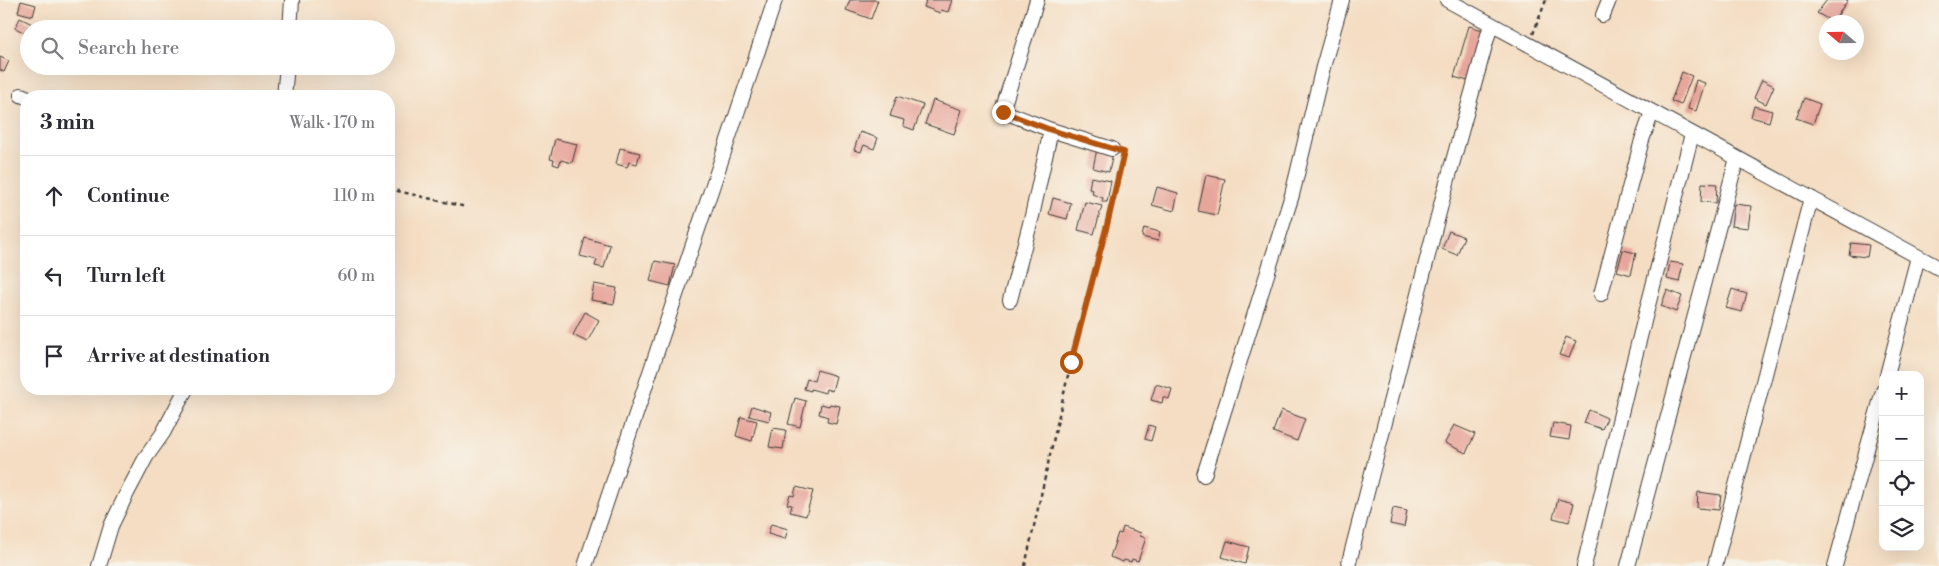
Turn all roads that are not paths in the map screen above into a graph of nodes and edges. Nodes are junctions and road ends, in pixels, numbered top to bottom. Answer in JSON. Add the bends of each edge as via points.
{"nodes":[{"id":1,"x":292,"y":0,"type":"edge"},
{"id":2,"x":775,"y":0,"type":"edge"},
{"id":3,"x":1037,"y":0,"type":"edge"},
{"id":4,"x":1342,"y":0,"type":"edge"},
{"id":5,"x":1447,"y":0,"type":"edge"},
{"id":6,"x":1609,"y":0,"type":"edge"},
{"id":7,"x":1603,"y":15,"type":"dead end"},
{"id":8,"x":291,"y":20,"type":"edge"},
{"id":9,"x":1491,"y":24,"type":"junction"},
{"id":10,"x":286,"y":75,"type":"edge"},
{"id":11,"x":285,"y":90,"type":"edge"},
{"id":12,"x":1652,"y":112,"type":"junction"},
{"id":13,"x":1051,"y":130,"type":"junction"},
{"id":14,"x":1692,"y":134,"type":"junction"},
{"id":15,"x":1112,"y":149,"type":"road end"},
{"id":16,"x":1737,"y":158,"type":"junction"},
{"id":17,"x":1811,"y":198,"type":"junction"},
{"id":18,"x":1918,"y":257,"type":"junction"},
{"id":19,"x":1939,"y":268,"type":"edge"},
{"id":20,"x":1601,"y":294,"type":"dead end"},
{"id":21,"x":1010,"y":300,"type":"dead end"},
{"id":22,"x":1888,"y":371,"type":"edge"},
{"id":23,"x":183,"y":395,"type":"edge"},
{"id":24,"x":1879,"y":405,"type":"edge"},
{"id":25,"x":1204,"y":475,"type":"dead end"},
{"id":26,"x":99,"y":566,"type":"edge"},
{"id":27,"x":585,"y":566,"type":"edge"},
{"id":28,"x":1348,"y":566,"type":"edge"},
{"id":29,"x":1584,"y":566,"type":"edge"},
{"id":30,"x":1628,"y":566,"type":"edge"},
{"id":31,"x":1715,"y":566,"type":"edge"},
{"id":32,"x":1835,"y":566,"type":"edge"}],
"edges":[{"from":1,"to":8,"type":"street"},
{"from":2,"to":27,"type":"street"},
{"from":3,"to":13,"type":"street","via":[[1002,111]]},
{"from":4,"to":25,"type":"street","via":[[1292,195]]},
{"from":5,"to":9,"type":"street"},
{"from":6,"to":7,"type":"street"},
{"from":9,"to":12,"type":"street"},
{"from":9,"to":28,"type":"street"},
{"from":10,"to":11,"type":"street"},
{"from":12,"to":14,"type":"street"},
{"from":12,"to":20,"type":"street"},
{"from":13,"to":15,"type":"street"},
{"from":13,"to":21,"type":"street"},
{"from":14,"to":16,"type":"street"},
{"from":14,"to":29,"type":"street"},
{"from":16,"to":17,"type":"street"},
{"from":16,"to":30,"type":"street"},
{"from":17,"to":18,"type":"street"},
{"from":17,"to":31,"type":"street"},
{"from":18,"to":19,"type":"street"},
{"from":18,"to":22,"type":"street"},
{"from":23,"to":26,"type":"street","via":[[126,496]]},
{"from":24,"to":32,"type":"street"}]}
